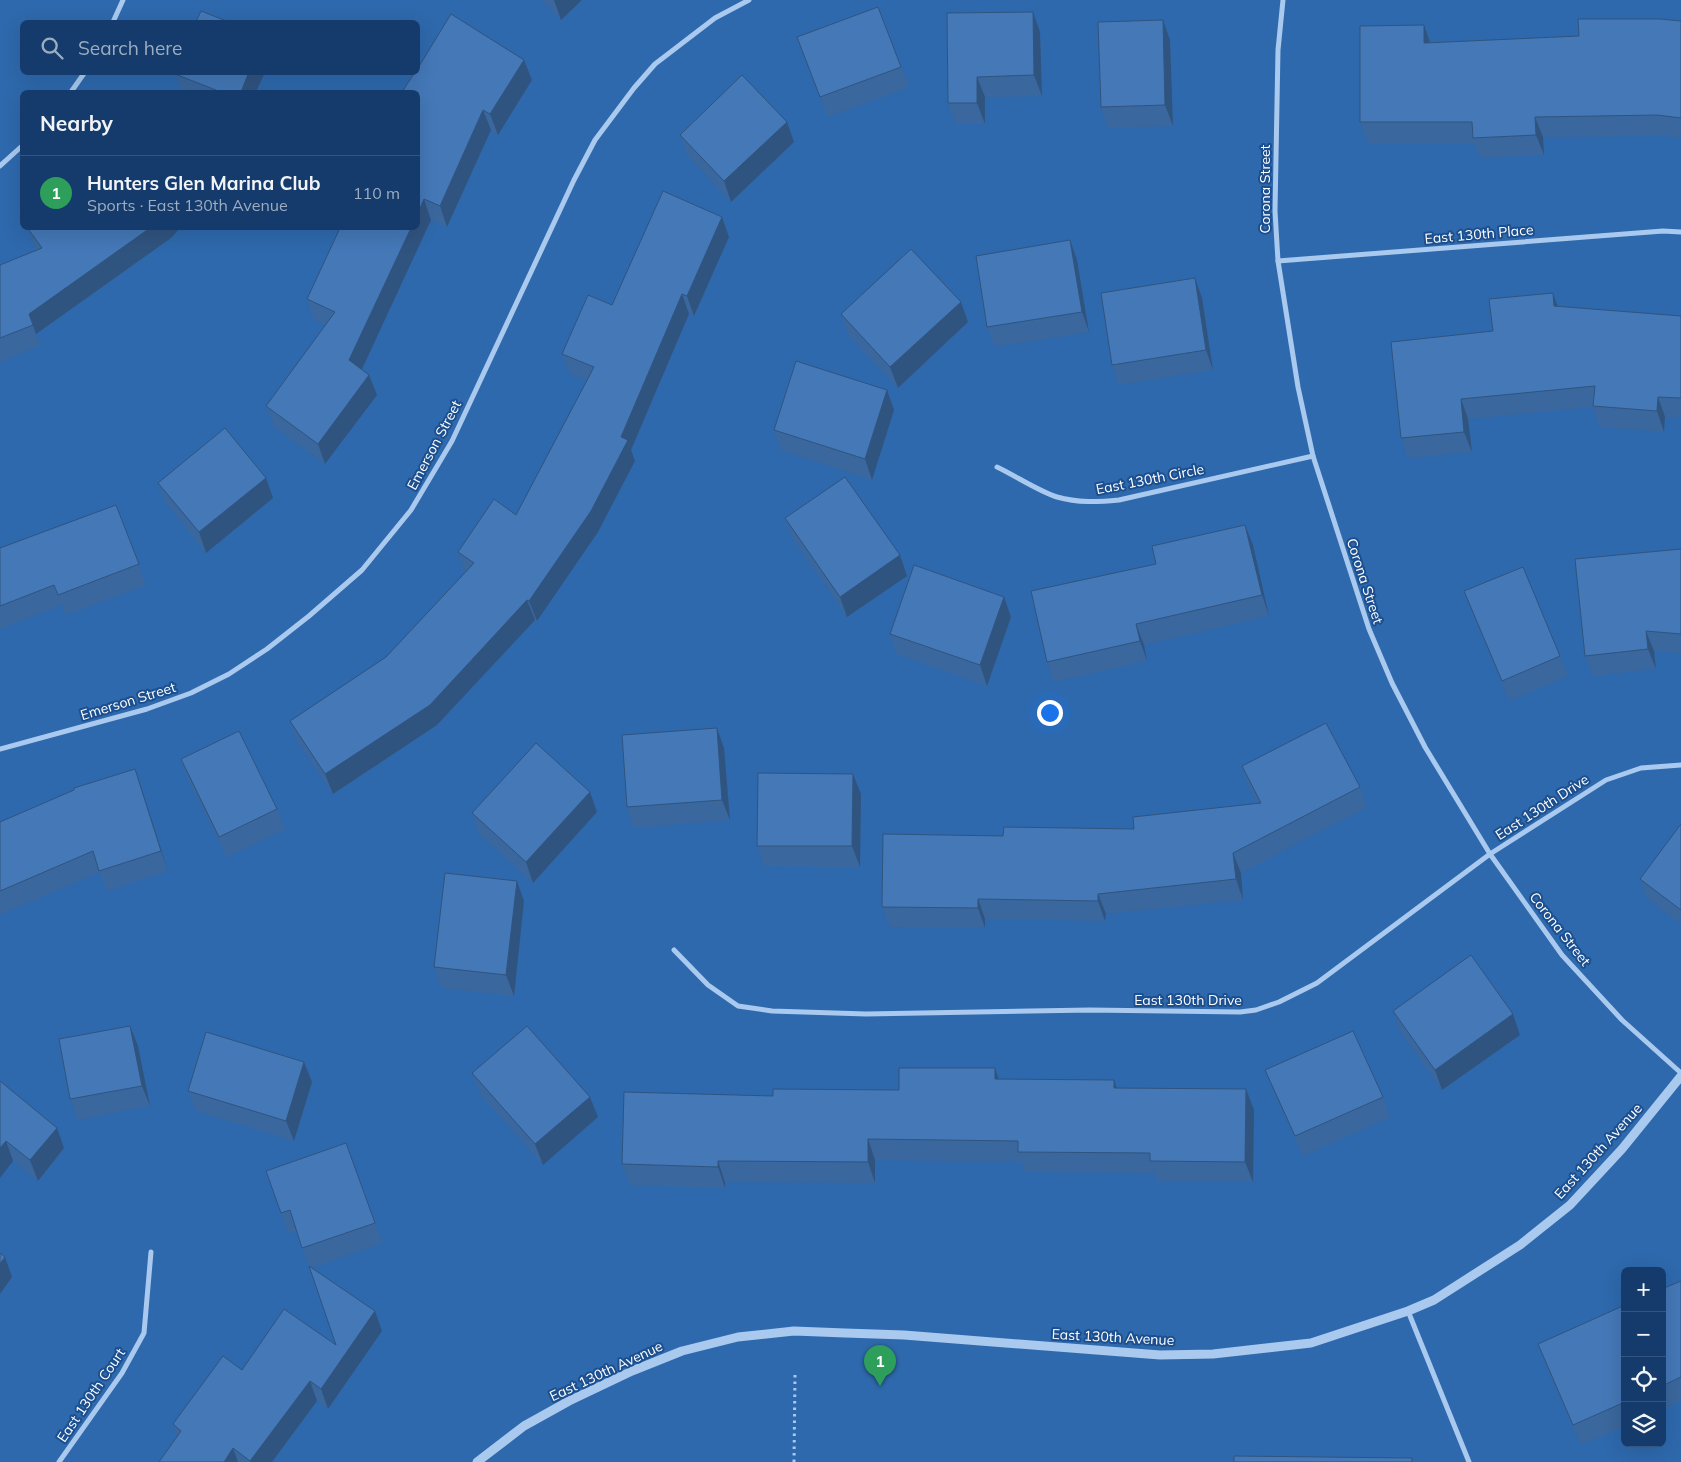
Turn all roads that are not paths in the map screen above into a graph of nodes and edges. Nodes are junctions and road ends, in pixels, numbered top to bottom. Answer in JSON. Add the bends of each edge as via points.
{"nodes":[{"id":1,"x":123,"y":0,"type":"edge"},
{"id":2,"x":749,"y":0,"type":"edge"},
{"id":3,"x":1284,"y":0,"type":"edge"},
{"id":4,"x":114,"y":20,"type":"edge"},
{"id":5,"x":83,"y":75,"type":"edge"},
{"id":6,"x":72,"y":90,"type":"edge"},
{"id":7,"x":20,"y":148,"type":"edge"},
{"id":8,"x":0,"y":166,"type":"edge"},
{"id":9,"x":1681,"y":232,"type":"edge"},
{"id":10,"x":1278,"y":261,"type":"junction"},
{"id":11,"x":1313,"y":456,"type":"junction"},
{"id":12,"x":998,"y":467,"type":"dead end"},
{"id":13,"x":0,"y":749,"type":"edge"},
{"id":14,"x":1681,"y":765,"type":"edge"},
{"id":15,"x":1490,"y":854,"type":"junction"},
{"id":16,"x":674,"y":950,"type":"dead end"},
{"id":17,"x":1681,"y":1074,"type":"edge"},
{"id":18,"x":151,"y":1252,"type":"dead end"},
{"id":19,"x":1408,"y":1311,"type":"junction"},
{"id":20,"x":59,"y":1462,"type":"edge"},
{"id":21,"x":477,"y":1462,"type":"edge"},
{"id":22,"x":1469,"y":1462,"type":"edge"}],
"edges":[{"from":1,"to":4,"type":"street"},
{"from":2,"to":13,"type":"street","name":"Emerson Street","via":[[715,18],[656,64],[595,140],[452,441],[411,510],[362,570],[267,649],[229,674],[147,709]]},
{"from":3,"to":10,"type":"street","name":"Corona Street","via":[[1278,50],[1275,211]]},
{"from":5,"to":6,"type":"street"},
{"from":7,"to":8,"type":"street"},
{"from":9,"to":10,"type":"street","name":"East 130th Place"},
{"from":10,"to":11,"type":"street","name":"Corona Street","via":[[1298,387]]},
{"from":11,"to":12,"type":"street","name":"East 130th Circle","via":[[1098,502],[1055,497]]},
{"from":11,"to":15,"type":"street","name":"Corona Street","via":[[1369,629],[1392,683],[1425,747]]},
{"from":14,"to":15,"type":"street","name":"East 130th Drive","via":[[1641,768],[1606,780]]},
{"from":15,"to":16,"type":"street","name":"East 130th Drive","via":[[1317,983],[1278,1002],[1240,1012],[1090,1010],[866,1014],[772,1011],[738,1006],[708,985]]},
{"from":15,"to":17,"type":"street","name":"Corona Street","via":[[1562,955],[1622,1020]]},
{"from":17,"to":19,"type":"street","name":"East 130th Avenue","via":[[1622,1149],[1570,1205],[1520,1245],[1434,1300]]},
{"from":18,"to":20,"type":"street","name":"East 130th Court","via":[[144,1332],[122,1373]]},
{"from":19,"to":21,"type":"street","name":"East 130th Avenue","via":[[1311,1343],[1214,1354],[1160,1355],[845,1332],[794,1331],[738,1337],[682,1351],[569,1401],[524,1426]]},
{"from":19,"to":22,"type":"street"}]}
